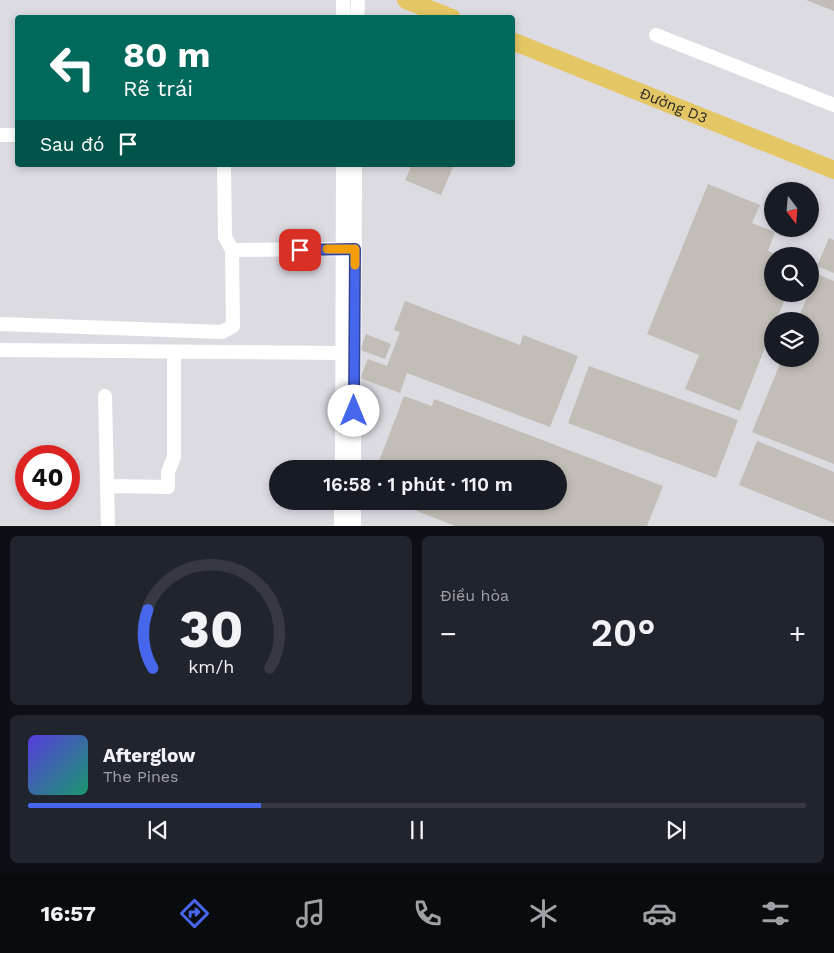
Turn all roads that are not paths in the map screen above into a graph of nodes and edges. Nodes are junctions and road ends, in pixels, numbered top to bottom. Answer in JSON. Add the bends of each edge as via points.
{"nodes":[{"id":1,"x":343,"y":0,"type":"edge"},
{"id":2,"x":358,"y":0,"type":"edge"},
{"id":3,"x":406,"y":0,"type":"edge"},
{"id":4,"x":444,"y":10,"type":"edge"},
{"id":5,"x":343,"y":15,"type":"edge"},
{"id":6,"x":357,"y":15,"type":"edge"},
{"id":7,"x":656,"y":35,"type":"dead end"},
{"id":8,"x":515,"y":43,"type":"edge"},
{"id":9,"x":834,"y":105,"type":"edge"},
{"id":10,"x":0,"y":135,"type":"edge"},
{"id":11,"x":15,"y":135,"type":"edge"},
{"id":12,"x":224,"y":167,"type":"edge"},
{"id":13,"x":343,"y":167,"type":"edge"},
{"id":14,"x":355,"y":167,"type":"edge"},
{"id":15,"x":834,"y":170,"type":"edge"},
{"id":16,"x":349,"y":249,"type":"junction"},
{"id":17,"x":232,"y":250,"type":"junction"},
{"id":18,"x":0,"y":324,"type":"edge"},
{"id":19,"x":0,"y":350,"type":"edge"},
{"id":20,"x":174,"y":352,"type":"junction"},
{"id":21,"x":342,"y":353,"type":"junction"},
{"id":22,"x":105,"y":396,"type":"dead end"},
{"id":23,"x":342,"y":460,"type":"edge"},
{"id":24,"x":354,"y":460,"type":"edge"},
{"id":25,"x":107,"y":486,"type":"junction"},
{"id":26,"x":341,"y":510,"type":"edge"},
{"id":27,"x":354,"y":510,"type":"edge"},
{"id":28,"x":108,"y":526,"type":"edge"},
{"id":29,"x":341,"y":526,"type":"edge"},
{"id":30,"x":354,"y":526,"type":"edge"}],
"edges":[{"from":1,"to":5,"type":"street"},
{"from":2,"to":6,"type":"street"},
{"from":3,"to":4,"type":"main road"},
{"from":7,"to":9,"type":"street"},
{"from":8,"to":15,"type":"main road","name":"Đường D3"},
{"from":10,"to":11,"type":"street"},
{"from":12,"to":17,"type":"street","via":[[225,237]]},
{"from":13,"to":16,"type":"street"},
{"from":14,"to":16,"type":"street"},
{"from":16,"to":17,"type":"street"},
{"from":16,"to":21,"type":"street"},
{"from":16,"to":24,"type":"street"},
{"from":17,"to":18,"type":"street","via":[[233,326],[222,332]]},
{"from":19,"to":20,"type":"street"},
{"from":20,"to":21,"type":"street"},
{"from":20,"to":25,"type":"street","via":[[174,457],[168,472],[168,487]]},
{"from":21,"to":23,"type":"street"},
{"from":22,"to":25,"type":"street"},
{"from":25,"to":28,"type":"street"},
{"from":26,"to":29,"type":"street"},
{"from":27,"to":30,"type":"street"}]}
